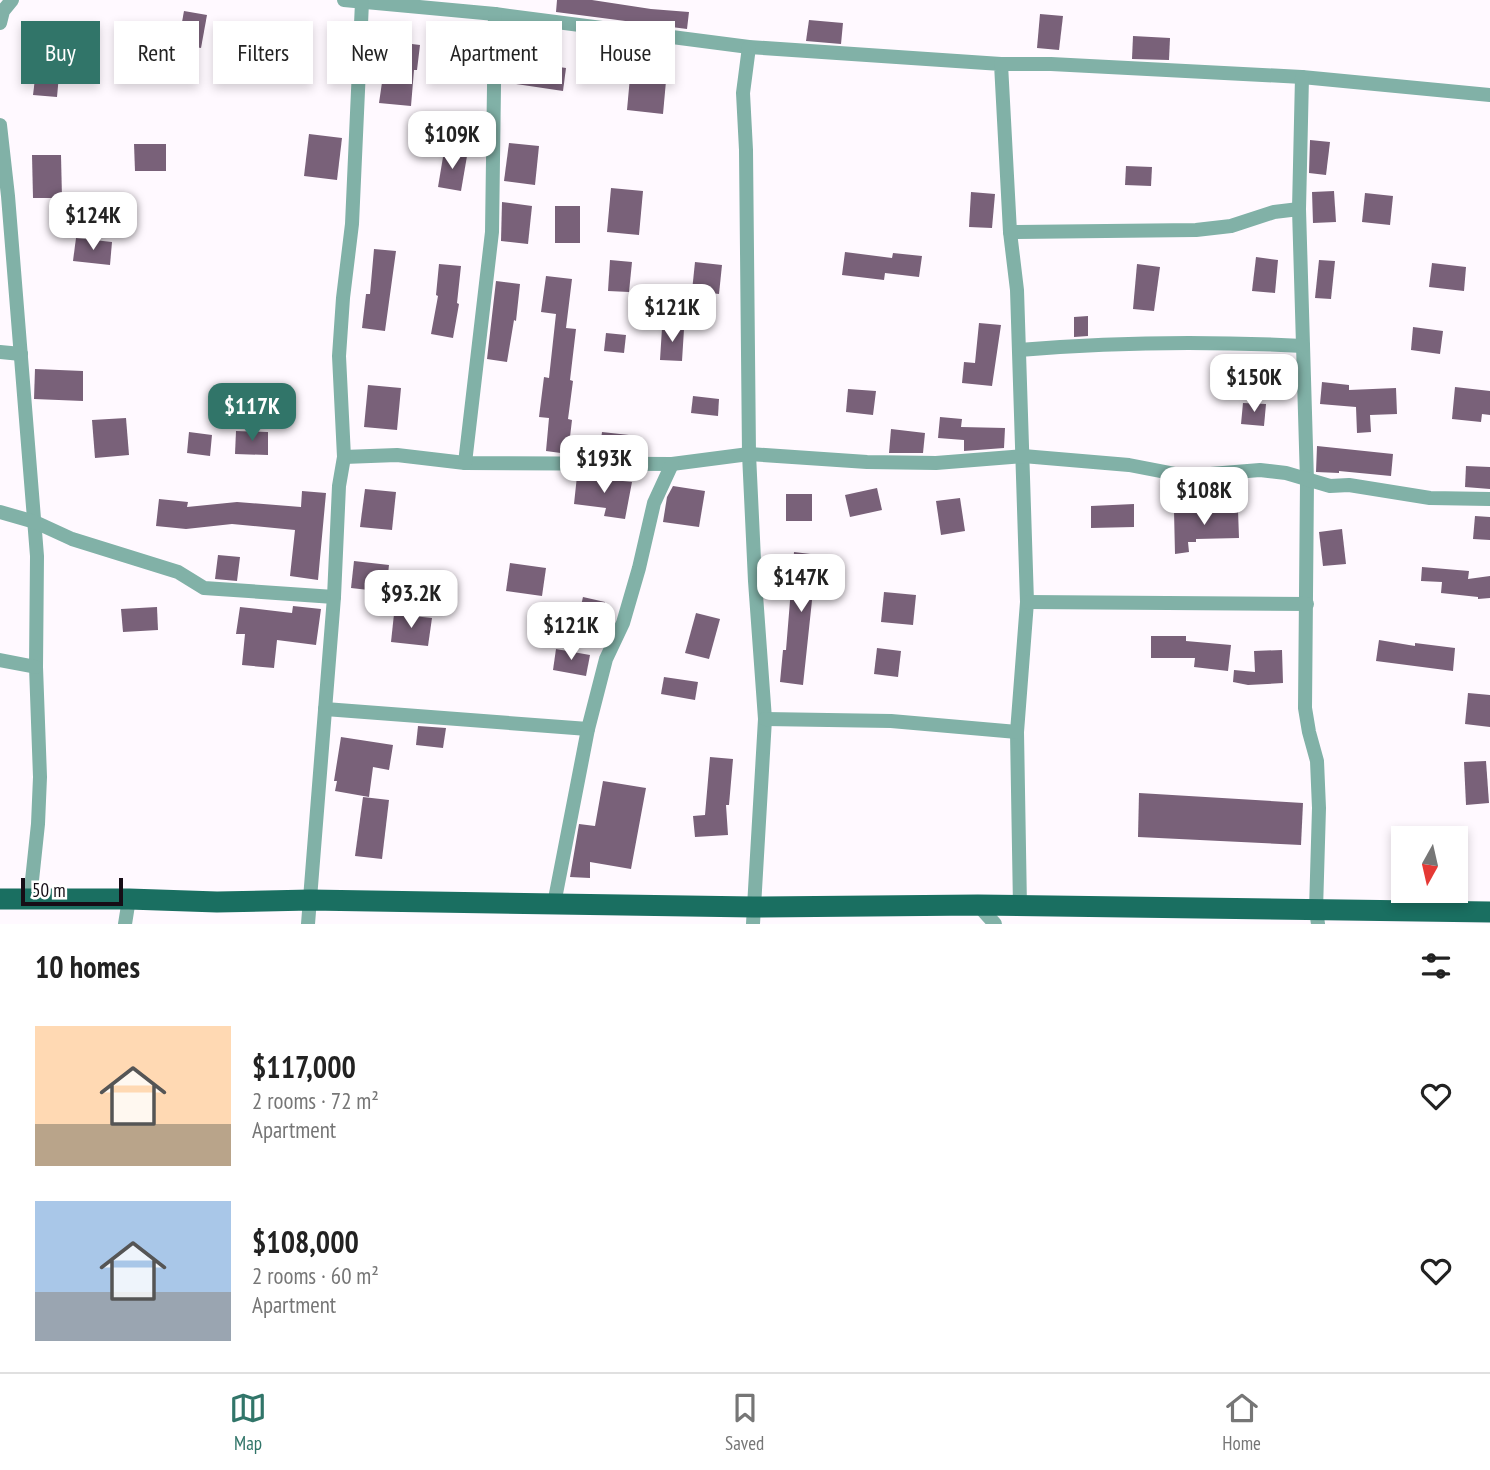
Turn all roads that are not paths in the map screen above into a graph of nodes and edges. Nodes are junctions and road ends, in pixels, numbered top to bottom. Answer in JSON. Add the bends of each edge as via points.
{"nodes":[{"id":1,"x":12,"y":0,"type":"edge"},
{"id":2,"x":344,"y":0,"type":"edge"},
{"id":3,"x":362,"y":2,"type":"junction"},
{"id":4,"x":495,"y":15,"type":"junction"},
{"id":5,"x":0,"y":23,"type":"edge"},
{"id":6,"x":749,"y":47,"type":"junction"},
{"id":7,"x":1001,"y":64,"type":"junction"},
{"id":8,"x":1302,"y":77,"type":"junction"},
{"id":9,"x":1490,"y":95,"type":"edge"},
{"id":10,"x":0,"y":125,"type":"edge"},
{"id":11,"x":1298,"y":209,"type":"junction"},
{"id":12,"x":1010,"y":232,"type":"junction"},
{"id":13,"x":1303,"y":346,"type":"junction"},
{"id":14,"x":1019,"y":350,"type":"junction"},
{"id":15,"x":0,"y":352,"type":"edge"},
{"id":16,"x":21,"y":354,"type":"junction"},
{"id":17,"x":749,"y":454,"type":"junction"},
{"id":18,"x":1023,"y":456,"type":"junction"},
{"id":19,"x":344,"y":457,"type":"junction"},
{"id":20,"x":464,"y":463,"type":"junction"},
{"id":21,"x":672,"y":464,"type":"junction"},
{"id":22,"x":1307,"y":481,"type":"junction"},
{"id":23,"x":1490,"y":499,"type":"edge"},
{"id":24,"x":0,"y":512,"type":"edge"},
{"id":25,"x":35,"y":522,"type":"junction"},
{"id":26,"x":334,"y":597,"type":"junction"},
{"id":27,"x":1027,"y":602,"type":"junction"},
{"id":28,"x":1307,"y":604,"type":"junction"},
{"id":29,"x":0,"y":660,"type":"edge"},
{"id":30,"x":36,"y":667,"type":"junction"},
{"id":31,"x":325,"y":709,"type":"junction"},
{"id":32,"x":765,"y":719,"type":"junction"},
{"id":33,"x":588,"y":729,"type":"junction"},
{"id":34,"x":1017,"y":733,"type":"junction"},
{"id":35,"x":0,"y":899,"type":"edge"},
{"id":36,"x":30,"y":899,"type":"junction"},
{"id":37,"x":129,"y":899,"type":"junction"},
{"id":38,"x":310,"y":900,"type":"junction"},
{"id":39,"x":554,"y":904,"type":"junction"},
{"id":40,"x":978,"y":905,"type":"junction"},
{"id":41,"x":1020,"y":907,"type":"junction"},
{"id":42,"x":1490,"y":912,"type":"edge"},
{"id":43,"x":753,"y":916,"type":"edge"},
{"id":44,"x":1317,"y":917,"type":"edge"},
{"id":45,"x":125,"y":924,"type":"edge"},
{"id":46,"x":308,"y":924,"type":"edge"},
{"id":47,"x":995,"y":924,"type":"edge"}],
"edges":[{"from":1,"to":5,"type":"street"},
{"from":2,"to":3,"type":"street"},
{"from":3,"to":4,"type":"street"},
{"from":3,"to":19,"type":"street","via":[[352,223],[341,327]]},
{"from":4,"to":6,"type":"street"},
{"from":4,"to":20,"type":"street","via":[[492,232]]},
{"from":6,"to":7,"type":"street"},
{"from":6,"to":17,"type":"street","via":[[744,93]]},
{"from":7,"to":8,"type":"street"},
{"from":7,"to":12,"type":"street"},
{"from":8,"to":9,"type":"street"},
{"from":8,"to":11,"type":"street"},
{"from":10,"to":16,"type":"street"},
{"from":11,"to":12,"type":"street","via":[[1196,230]]},
{"from":11,"to":13,"type":"street"},
{"from":12,"to":14,"type":"street"},
{"from":13,"to":14,"type":"street","via":[[1124,343]]},
{"from":13,"to":22,"type":"street"},
{"from":14,"to":18,"type":"street"},
{"from":15,"to":16,"type":"street"},
{"from":16,"to":25,"type":"street"},
{"from":17,"to":18,"type":"street","via":[[881,463]]},
{"from":17,"to":21,"type":"street"},
{"from":17,"to":32,"type":"street"},
{"from":18,"to":22,"type":"street","via":[[1129,465],[1186,476],[1261,470]]},
{"from":18,"to":27,"type":"street"},
{"from":19,"to":20,"type":"street","via":[[397,455]]},
{"from":19,"to":26,"type":"street"},
{"from":20,"to":21,"type":"street"},
{"from":21,"to":33,"type":"street","via":[[654,503],[633,590],[606,659]]},
{"from":22,"to":23,"type":"street","via":[[1430,498]]},
{"from":22,"to":28,"type":"street"},
{"from":24,"to":25,"type":"street"},
{"from":25,"to":26,"type":"street","via":[[72,539],[178,572],[204,589]]},
{"from":25,"to":30,"type":"street"},
{"from":26,"to":31,"type":"street"},
{"from":27,"to":28,"type":"street"},
{"from":27,"to":34,"type":"street"},
{"from":28,"to":44,"type":"street","via":[[1305,708],[1317,755],[1319,808]]},
{"from":29,"to":30,"type":"street"},
{"from":30,"to":36,"type":"street","via":[[40,777]]},
{"from":31,"to":33,"type":"street"},
{"from":31,"to":38,"type":"street"},
{"from":32,"to":34,"type":"street","via":[[891,721]]},
{"from":32,"to":43,"type":"street"},
{"from":33,"to":39,"type":"street"},
{"from":34,"to":41,"type":"street"},
{"from":35,"to":36,"type":"main road"},
{"from":36,"to":37,"type":"main road"},
{"from":37,"to":38,"type":"main road"},
{"from":37,"to":45,"type":"street"},
{"from":38,"to":39,"type":"main road"},
{"from":38,"to":46,"type":"street"},
{"from":39,"to":43,"type":"main road"},
{"from":40,"to":41,"type":"main road"},
{"from":40,"to":43,"type":"main road"},
{"from":40,"to":47,"type":"street"},
{"from":41,"to":44,"type":"main road"},
{"from":42,"to":44,"type":"main road"}]}
